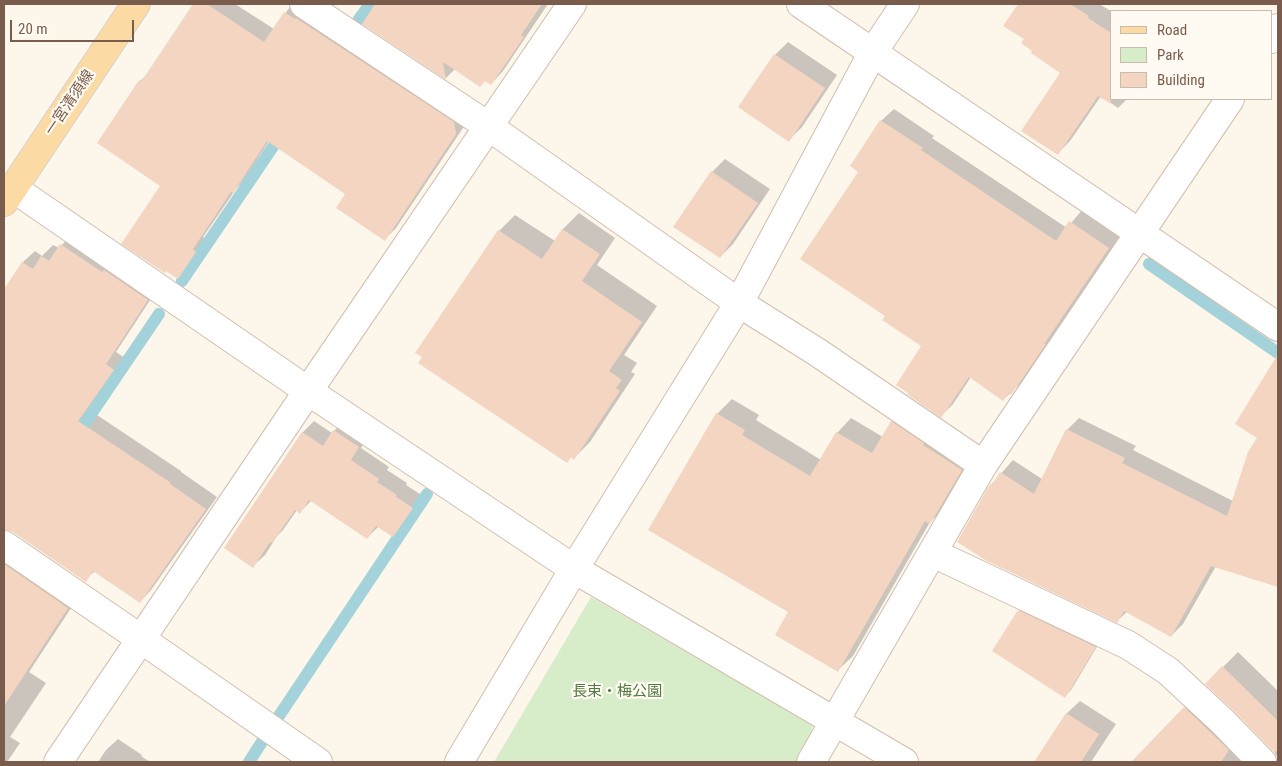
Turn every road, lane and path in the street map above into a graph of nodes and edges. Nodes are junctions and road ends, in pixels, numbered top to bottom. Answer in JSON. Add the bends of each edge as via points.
{"nodes":[{"id":1,"x":136,"y":4,"type":"edge"},
{"id":2,"x":304,"y":4,"type":"edge"},
{"id":3,"x":572,"y":4,"type":"edge"},
{"id":4,"x":801,"y":4,"type":"edge"},
{"id":5,"x":905,"y":4,"type":"edge"},
{"id":6,"x":873,"y":52,"type":"junction"},
{"id":7,"x":1229,"y":100,"type":"edge"},
{"id":8,"x":488,"y":126,"type":"junction"},
{"id":9,"x":9,"y":195,"type":"edge"},
{"id":10,"x":1139,"y":232,"type":"junction"},
{"id":11,"x":739,"y":303,"type":"junction"},
{"id":12,"x":1278,"y":327,"type":"edge"},
{"id":13,"x":308,"y":391,"type":"junction"},
{"id":14,"x":983,"y":466,"type":"junction"},
{"id":15,"x":4,"y":546,"type":"edge"},
{"id":16,"x":933,"y":553,"type":"junction"},
{"id":17,"x":574,"y":569,"type":"junction"},
{"id":18,"x":141,"y":638,"type":"junction"},
{"id":19,"x":835,"y":722,"type":"junction"},
{"id":20,"x":58,"y":762,"type":"edge"},
{"id":21,"x":318,"y":762,"type":"edge"},
{"id":22,"x":459,"y":762,"type":"edge"},
{"id":23,"x":811,"y":762,"type":"edge"},
{"id":24,"x":904,"y":762,"type":"edge"},
{"id":25,"x":1262,"y":762,"type":"edge"}],
"edges":[{"from":1,"to":9,"type":"main road","name":"一宮清須線"},
{"from":2,"to":8,"type":"street"},
{"from":3,"to":8,"type":"street"},
{"from":4,"to":6,"type":"street"},
{"from":5,"to":6,"type":"street"},
{"from":6,"to":10,"type":"street"},
{"from":6,"to":11,"type":"street"},
{"from":7,"to":10,"type":"street"},
{"from":8,"to":11,"type":"street"},
{"from":8,"to":13,"type":"street"},
{"from":9,"to":13,"type":"street"},
{"from":10,"to":12,"type":"street"},
{"from":10,"to":14,"type":"street"},
{"from":11,"to":14,"type":"street","via":[[817,352]]},
{"from":11,"to":17,"type":"street"},
{"from":13,"to":17,"type":"street"},
{"from":13,"to":18,"type":"street"},
{"from":14,"to":16,"type":"street"},
{"from":15,"to":18,"type":"street"},
{"from":16,"to":19,"type":"street"},
{"from":16,"to":25,"type":"street","via":[[1128,645],[1168,671]]},
{"from":17,"to":19,"type":"street"},
{"from":17,"to":22,"type":"street"},
{"from":18,"to":20,"type":"street"},
{"from":18,"to":21,"type":"street"},
{"from":19,"to":23,"type":"street"},
{"from":19,"to":24,"type":"street"}]}
